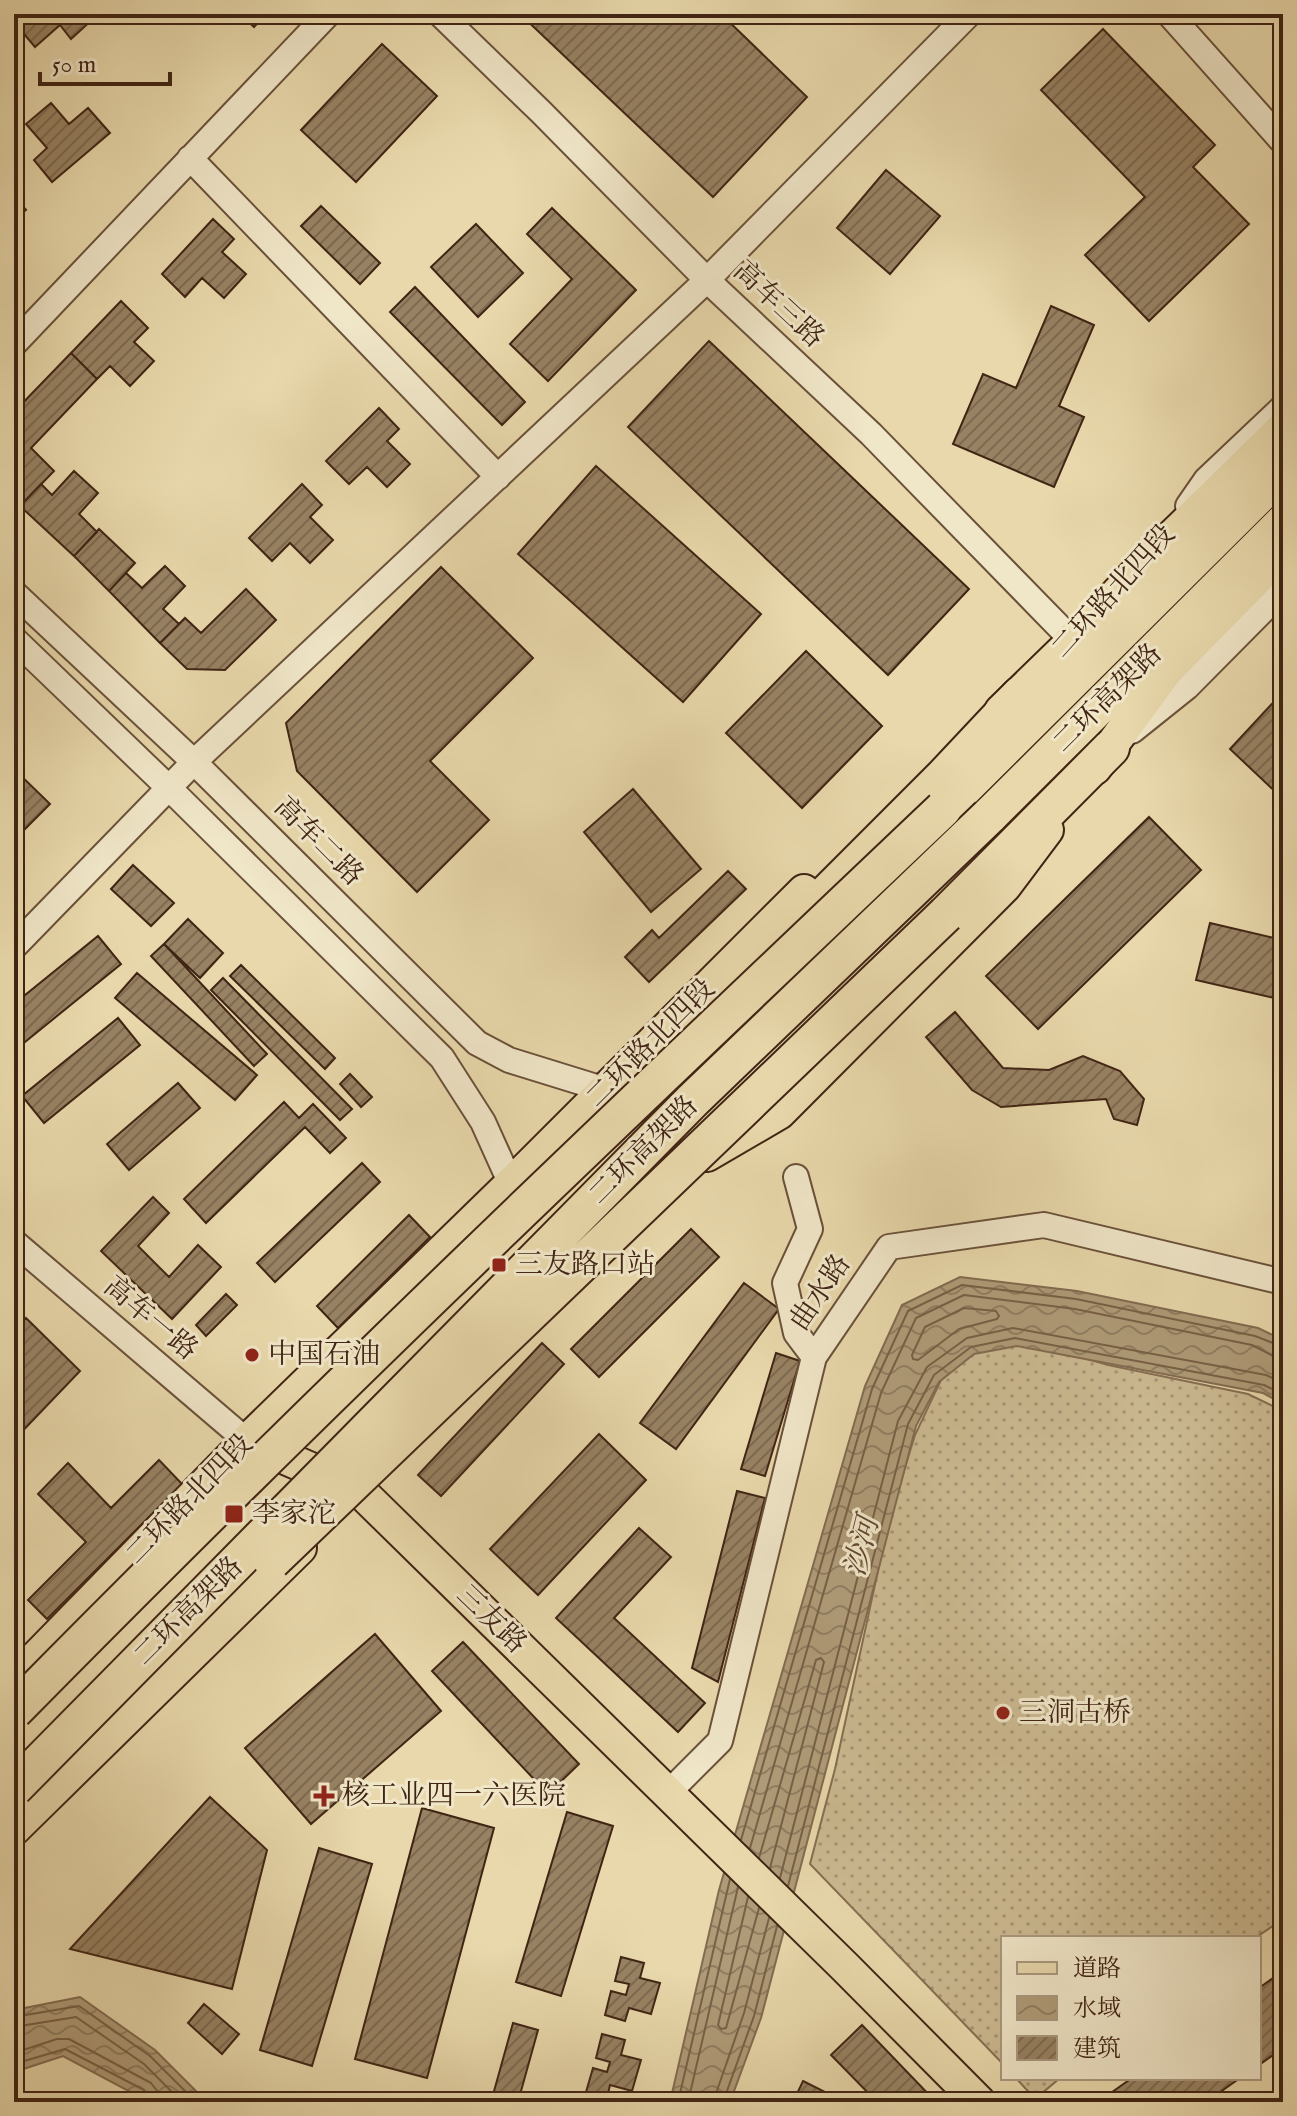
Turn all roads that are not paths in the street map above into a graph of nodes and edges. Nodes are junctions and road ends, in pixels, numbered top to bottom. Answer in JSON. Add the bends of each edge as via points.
{"nodes":[{"id":1,"x":328,"y":14,"type":"edge"},
{"id":2,"x":440,"y":14,"type":"edge"},
{"id":3,"x":969,"y":14,"type":"edge"},
{"id":4,"x":1169,"y":14,"type":"edge"},
{"id":5,"x":1283,"y":142,"type":"edge"},
{"id":6,"x":190,"y":158,"type":"junction"},
{"id":7,"x":707,"y":280,"type":"junction"},
{"id":8,"x":14,"y":344,"type":"edge"},
{"id":9,"x":1283,"y":407,"type":"edge"},
{"id":10,"x":1283,"y":448,"type":"edge"},
{"id":11,"x":498,"y":477,"type":"junction"},
{"id":12,"x":1283,"y":523,"type":"edge"},
{"id":13,"x":1283,"y":552,"type":"edge"},
{"id":14,"x":1153,"y":555,"type":"junction"},
{"id":15,"x":1283,"y":590,"type":"edge"},
{"id":16,"x":14,"y":593,"type":"edge"},
{"id":17,"x":14,"y":639,"type":"edge"},
{"id":18,"x":1073,"y":641,"type":"junction"},
{"id":19,"x":1020,"y":695,"type":"junction"},
{"id":20,"x":1111,"y":748,"type":"junction"},
{"id":21,"x":194,"y":762,"type":"junction"},
{"id":22,"x":170,"y":789,"type":"junction"},
{"id":23,"x":14,"y":947,"type":"edge"},
{"id":24,"x":606,"y":1090,"type":"junction"},
{"id":25,"x":796,"y":1177,"type":"dead end"},
{"id":26,"x":511,"y":1184,"type":"junction"},
{"id":27,"x":14,"y":1242,"type":"edge"},
{"id":28,"x":1283,"y":1282,"type":"edge"},
{"id":29,"x":814,"y":1357,"type":"junction"},
{"id":30,"x":247,"y":1441,"type":"junction"},
{"id":31,"x":359,"y":1490,"type":"junction"},
{"id":32,"x":177,"y":1545,"type":"junction"},
{"id":33,"x":14,"y":1680,"type":"edge"},
{"id":34,"x":102,"y":1700,"type":"junction"},
{"id":35,"x":14,"y":1711,"type":"edge"},
{"id":36,"x":14,"y":1788,"type":"edge"},
{"id":37,"x":668,"y":1793,"type":"junction"},
{"id":38,"x":14,"y":1829,"type":"edge"},
{"id":39,"x":979,"y":2102,"type":"edge"}],
"edges":[{"from":1,"to":6,"type":"street"},
{"from":2,"to":7,"type":"street","name":"高车三路"},
{"from":3,"to":7,"type":"street"},
{"from":4,"to":5,"type":"street"},
{"from":6,"to":8,"type":"street"},
{"from":6,"to":11,"type":"street"},
{"from":7,"to":11,"type":"street"},
{"from":7,"to":18,"type":"street","name":"高车三路","via":[[871,434]]},
{"from":9,"to":14,"type":"street","name":"二环路北四段","via":[[1206,480]]},
{"from":10,"to":14,"type":"main road"},
{"from":10,"to":18,"type":"highway"},
{"from":10,"to":32,"type":"highway","name":"二环高架路","bridge":true,"via":[[943,809],[457,1270]]},
{"from":11,"to":21,"type":"street"},
{"from":12,"to":34,"type":"highway","name":"二环高架路","bridge":true,"via":[[958,847],[693,1100]]},
{"from":13,"to":20,"type":"main road","via":[[1167,670]]},
{"from":14,"to":18,"type":"main road","name":"二环路北四段"},
{"from":15,"to":20,"type":"street","via":[[1187,687]]},
{"from":16,"to":21,"type":"street","name":"高车二路"},
{"from":17,"to":22,"type":"street"},
{"from":18,"to":19,"type":"main road","name":"二环路北四段"},
{"from":19,"to":24,"type":"main road","name":"二环路北四段","via":[[798,897]]},
{"from":19,"to":32,"type":"highway","bridge":true,"via":[[787,933],[209,1498]]},
{"from":20,"to":31,"type":"main road","via":[[1005,886],[779,1113],[692,1164]]},
{"from":20,"to":34,"type":"highway","bridge":true,"via":[[946,914],[162,1668]]},
{"from":21,"to":22,"type":"street"},
{"from":21,"to":24,"type":"street","name":"高车二路","via":[[477,1043],[509,1060]]},
{"from":22,"to":23,"type":"street"},
{"from":22,"to":26,"type":"street","via":[[442,1058],[483,1122]]},
{"from":24,"to":26,"type":"main road","name":"二环路北四段"},
{"from":25,"to":29,"type":"street","via":[[810,1229],[785,1283],[796,1333]]},
{"from":26,"to":30,"type":"main road","name":"二环路北四段"},
{"from":27,"to":30,"type":"street","name":"高车一路"},
{"from":28,"to":29,"type":"street","name":"曲水路","via":[[1044,1225],[889,1247]]},
{"from":29,"to":37,"type":"street","name":"曲水路","via":[[720,1741]]},
{"from":30,"to":31,"type":"main road","name":"三友路"},
{"from":30,"to":33,"type":"main road","name":"二环路北四段"},
{"from":31,"to":37,"type":"main road","name":"三友路"},
{"from":31,"to":38,"type":"main road"},
{"from":32,"to":35,"type":"highway","name":"二环高架路","bridge":true},
{"from":34,"to":36,"type":"highway","name":"二环高架路","bridge":true},
{"from":37,"to":39,"type":"main road","name":"三友路"}]}
